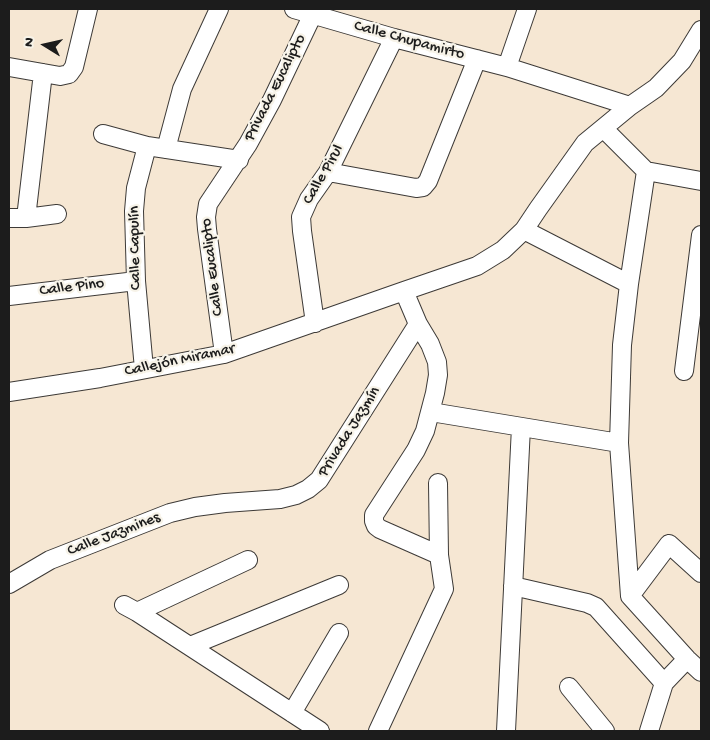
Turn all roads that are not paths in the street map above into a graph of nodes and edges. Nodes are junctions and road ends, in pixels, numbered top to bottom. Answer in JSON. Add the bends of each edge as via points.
{"nodes":[{"id":1,"x":88,"y":9,"type":"edge"},
{"id":2,"x":218,"y":9,"type":"edge"},
{"id":3,"x":294,"y":9,"type":"edge"},
{"id":4,"x":527,"y":9,"type":"edge"},
{"id":5,"x":313,"y":14,"type":"junction"},
{"id":6,"x":701,"y":30,"type":"edge"},
{"id":7,"x":394,"y":38,"type":"junction"},
{"id":8,"x":477,"y":59,"type":"junction"},
{"id":9,"x":9,"y":67,"type":"edge"},
{"id":10,"x":507,"y":67,"type":"junction"},
{"id":11,"x":43,"y":73,"type":"junction"},
{"id":12,"x":630,"y":106,"type":"junction"},
{"id":13,"x":603,"y":128,"type":"junction"},
{"id":14,"x":104,"y":134,"type":"dead end"},
{"id":15,"x":147,"y":146,"type":"junction"},
{"id":16,"x":166,"y":149,"type":"junction"},
{"id":17,"x":239,"y":160,"type":"junction"},
{"id":18,"x":646,"y":170,"type":"junction"},
{"id":19,"x":328,"y":172,"type":"junction"},
{"id":20,"x":701,"y":180,"type":"edge"},
{"id":21,"x":57,"y":214,"type":"dead end"},
{"id":22,"x":9,"y":218,"type":"edge"},
{"id":23,"x":26,"y":218,"type":"junction"},
{"id":24,"x":524,"y":230,"type":"junction"},
{"id":25,"x":701,"y":235,"type":"edge"},
{"id":26,"x":136,"y":281,"type":"junction"},
{"id":27,"x":630,"y":284,"type":"junction"},
{"id":28,"x":404,"y":291,"type":"junction"},
{"id":29,"x":9,"y":296,"type":"edge"},
{"id":30,"x":315,"y":323,"type":"junction"},
{"id":31,"x":418,"y":324,"type":"junction"},
{"id":32,"x":224,"y":354,"type":"junction"},
{"id":33,"x":144,"y":369,"type":"junction"},
{"id":34,"x":684,"y":370,"type":"dead end"},
{"id":35,"x":9,"y":392,"type":"edge"},
{"id":36,"x":431,"y":412,"type":"junction"},
{"id":37,"x":521,"y":427,"type":"junction"},
{"id":38,"x":619,"y":443,"type":"junction"},
{"id":39,"x":438,"y":483,"type":"dead end"},
{"id":40,"x":225,"y":503,"type":"joint"},
{"id":41,"x":439,"y":555,"type":"junction"},
{"id":42,"x":248,"y":560,"type":"dead end"},
{"id":43,"x":701,"y":573,"type":"edge"},
{"id":44,"x":9,"y":584,"type":"edge"},
{"id":45,"x":339,"y":585,"type":"dead end"},
{"id":46,"x":513,"y":586,"type":"junction"},
{"id":47,"x":630,"y":596,"type":"junction"},
{"id":48,"x":339,"y":632,"type":"dead end"},
{"id":49,"x":190,"y":646,"type":"junction"},
{"id":50,"x":688,"y":659,"type":"junction"},
{"id":51,"x":701,"y":672,"type":"edge"},
{"id":52,"x":664,"y":684,"type":"junction"},
{"id":53,"x":569,"y":687,"type":"dead end"},
{"id":54,"x":292,"y":713,"type":"junction"},
{"id":55,"x":320,"y":731,"type":"edge"},
{"id":56,"x":378,"y":731,"type":"edge"},
{"id":57,"x":506,"y":731,"type":"edge"},
{"id":58,"x":605,"y":731,"type":"edge"},
{"id":59,"x":649,"y":731,"type":"edge"}],
"edges":[{"from":1,"to":11,"type":"street","via":[[74,67],[69,74],[60,76]]},
{"from":2,"to":16,"type":"street","via":[[182,89]]},
{"from":3,"to":5,"type":"street","name":"Calle Chupamirto"},
{"from":4,"to":10,"type":"street"},
{"from":5,"to":7,"type":"street","name":"Calle Chupamirto"},
{"from":5,"to":17,"type":"street","name":"Privada Eucalipto"},
{"from":6,"to":12,"type":"street","name":"Callejón Miramar","via":[[682,61],[656,88]]},
{"from":7,"to":8,"type":"street","name":"Calle Chupamirto"},
{"from":7,"to":19,"type":"street","name":"Calle Pirul"},
{"from":8,"to":10,"type":"street"},
{"from":8,"to":19,"type":"street","name":"Calle Chupamirto","via":[[423,187]]},
{"from":9,"to":11,"type":"street"},
{"from":10,"to":12,"type":"street"},
{"from":11,"to":23,"type":"street"},
{"from":12,"to":13,"type":"street","name":"Callejón Miramar"},
{"from":13,"to":18,"type":"street"},
{"from":13,"to":24,"type":"street","name":"Callejón Miramar","via":[[585,143]]},
{"from":14,"to":15,"type":"street"},
{"from":15,"to":16,"type":"street"},
{"from":15,"to":26,"type":"street","name":"Calle Capulín","via":[[134,210]]},
{"from":16,"to":17,"type":"street"},
{"from":17,"to":32,"type":"street","name":"Calle Eucalipto","via":[[208,204],[206,217]]},
{"from":18,"to":20,"type":"street"},
{"from":18,"to":27,"type":"street"},
{"from":19,"to":30,"type":"street","name":"Calle Pirul","via":[[301,216]]},
{"from":21,"to":23,"type":"street"},
{"from":22,"to":23,"type":"street"},
{"from":24,"to":27,"type":"street"},
{"from":24,"to":28,"type":"street","name":"Callejón Miramar","via":[[503,250],[477,266]]},
{"from":25,"to":34,"type":"street"},
{"from":26,"to":29,"type":"street","name":"Calle Pino"},
{"from":26,"to":33,"type":"street","name":"Calle Capulín"},
{"from":27,"to":38,"type":"street","via":[[622,345]]},
{"from":28,"to":30,"type":"street","name":"Callejón Miramar"},
{"from":28,"to":31,"type":"street"},
{"from":30,"to":32,"type":"street","name":"Callejón Miramar"},
{"from":31,"to":36,"type":"street","via":[[437,362],[438,375]]},
{"from":31,"to":40,"type":"street","name":"Privada Jazmín","via":[[319,480],[308,490],[280,499]]},
{"from":32,"to":33,"type":"street","name":"Callejón Miramar"},
{"from":33,"to":35,"type":"street","name":"Callejón Miramar"},
{"from":36,"to":37,"type":"street"},
{"from":36,"to":41,"type":"street","via":[[426,431],[374,515],[374,521],[380,529]]},
{"from":37,"to":38,"type":"street"},
{"from":37,"to":46,"type":"street"},
{"from":38,"to":47,"type":"street"},
{"from":39,"to":41,"type":"street"},
{"from":40,"to":44,"type":"street","name":"Calle Jazmines","via":[[170,513],[50,560]]},
{"from":41,"to":56,"type":"street","via":[[444,589]]},
{"from":42,"to":49,"type":"street","via":[[131,608]]},
{"from":43,"to":47,"type":"street","via":[[669,544]]},
{"from":45,"to":49,"type":"street"},
{"from":46,"to":52,"type":"street","via":[[596,607]]},
{"from":46,"to":57,"type":"street"},
{"from":47,"to":50,"type":"street"},
{"from":48,"to":54,"type":"street"},
{"from":49,"to":54,"type":"street"},
{"from":50,"to":51,"type":"street"},
{"from":50,"to":52,"type":"street"},
{"from":52,"to":59,"type":"street"},
{"from":53,"to":58,"type":"street"},
{"from":54,"to":55,"type":"street"}]}
